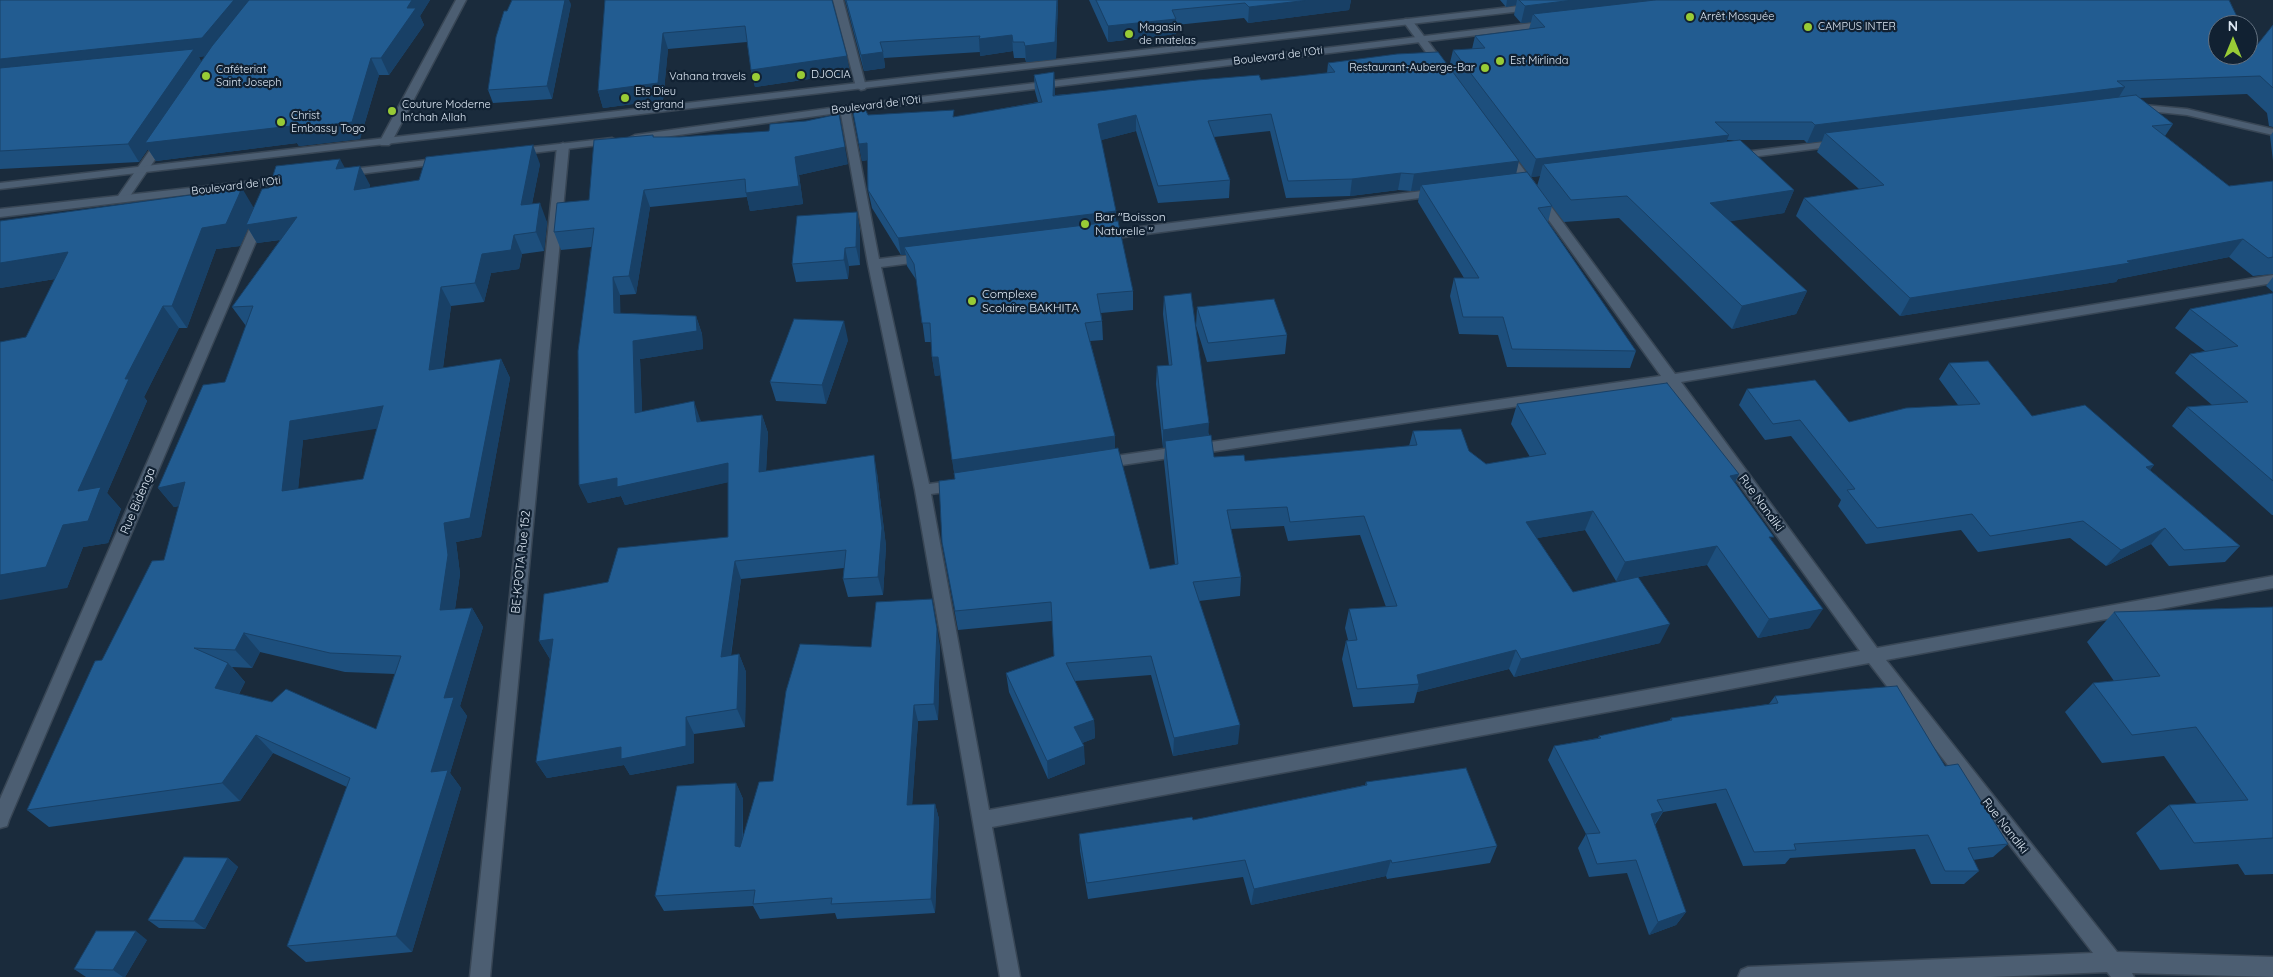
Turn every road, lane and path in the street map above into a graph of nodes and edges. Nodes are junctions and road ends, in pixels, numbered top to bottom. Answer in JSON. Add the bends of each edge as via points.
{"nodes":[{"id":1,"x":461,"y":0,"type":"edge"},
{"id":2,"x":838,"y":0,"type":"edge"},
{"id":3,"x":1546,"y":6,"type":"dead end"},
{"id":4,"x":1408,"y":21,"type":"junction"},
{"id":5,"x":1557,"y":23,"type":"edge"},
{"id":6,"x":1422,"y":39,"type":"junction"},
{"id":7,"x":1451,"y":79,"type":"edge"},
{"id":8,"x":860,"y":87,"type":"junction"},
{"id":9,"x":845,"y":109,"type":"junction"},
{"id":10,"x":2116,"y":109,"type":"edge"},
{"id":11,"x":168,"y":132,"type":"edge"},
{"id":12,"x":2273,"y":132,"type":"edge"},
{"id":13,"x":1498,"y":142,"type":"edge"},
{"id":14,"x":1851,"y":142,"type":"edge"},
{"id":15,"x":385,"y":143,"type":"junction"},
{"id":16,"x":563,"y":146,"type":"junction"},
{"id":17,"x":506,"y":153,"type":"edge"},
{"id":18,"x":1723,"y":158,"type":"edge"},
{"id":19,"x":450,"y":160,"type":"edge"},
{"id":20,"x":141,"y":171,"type":"junction"},
{"id":21,"x":334,"y":174,"type":"edge"},
{"id":22,"x":305,"y":178,"type":"edge"},
{"id":23,"x":276,"y":181,"type":"junction"},
{"id":24,"x":0,"y":186,"type":"edge"},
{"id":25,"x":1448,"y":192,"type":"edge"},
{"id":26,"x":122,"y":200,"type":"junction"},
{"id":27,"x":0,"y":213,"type":"edge"},
{"id":28,"x":1092,"y":237,"type":"edge"},
{"id":29,"x":943,"y":255,"type":"edge"},
{"id":30,"x":874,"y":264,"type":"junction"},
{"id":31,"x":2273,"y":279,"type":"edge"},
{"id":32,"x":1670,"y":379,"type":"junction"},
{"id":33,"x":1090,"y":465,"type":"edge"},
{"id":34,"x":972,"y":483,"type":"edge"},
{"id":35,"x":923,"y":490,"type":"junction"},
{"id":36,"x":2273,"y":582,"type":"edge"},
{"id":37,"x":1872,"y":656,"type":"junction"},
{"id":38,"x":0,"y":820,"type":"edge"},
{"id":39,"x":982,"y":820,"type":"junction"},
{"id":40,"x":2273,"y":967,"type":"edge"},
{"id":41,"x":2118,"y":970,"type":"edge"},
{"id":42,"x":480,"y":977,"type":"edge"},
{"id":43,"x":1010,"y":977,"type":"edge"},
{"id":44,"x":1748,"y":977,"type":"edge"}],
"edges":[{"from":1,"to":15,"type":"street"},
{"from":2,"to":8,"type":"street"},
{"from":3,"to":4,"type":"street","name":"Boulevard de l'Oti"},
{"from":4,"to":6,"type":"street"},
{"from":4,"to":8,"type":"street","name":"Boulevard de l'Oti"},
{"from":5,"to":6,"type":"street","name":"Boulevard de l'Oti"},
{"from":6,"to":7,"type":"street"},
{"from":6,"to":9,"type":"street","name":"Boulevard de l'Oti"},
{"from":8,"to":15,"type":"street","name":"Boulevard de l'Oti"},
{"from":9,"to":16,"type":"street","name":"Boulevard de l'Oti","via":[[697,131]]},
{"from":9,"to":30,"type":"street"},
{"from":10,"to":12,"type":"street","via":[[2172,110]]},
{"from":11,"to":20,"type":"street"},
{"from":13,"to":32,"type":"street","name":"Rue Nandiki"},
{"from":14,"to":18,"type":"street"},
{"from":15,"to":20,"type":"street","name":"Boulevard de l'Oti"},
{"from":16,"to":17,"type":"street","name":"Boulevard de l'Oti"},
{"from":16,"to":42,"type":"street","name":"BE-KPOTA Rue 152"},
{"from":19,"to":21,"type":"street"},
{"from":20,"to":24,"type":"street","name":"Boulevard de l'Oti"},
{"from":20,"to":26,"type":"street"},
{"from":22,"to":23,"type":"street","name":"Boulevard de l'Oti"},
{"from":23,"to":26,"type":"street","name":"Boulevard de l'Oti"},
{"from":23,"to":38,"type":"street","name":"Rue Bidenga"},
{"from":25,"to":28,"type":"street"},
{"from":26,"to":27,"type":"street","name":"Boulevard de l'Oti"},
{"from":29,"to":30,"type":"street"},
{"from":30,"to":35,"type":"street"},
{"from":31,"to":32,"type":"street"},
{"from":32,"to":33,"type":"street"},
{"from":32,"to":37,"type":"street","name":"Rue Nandiki"},
{"from":34,"to":35,"type":"street"},
{"from":35,"to":39,"type":"street"},
{"from":36,"to":37,"type":"street"},
{"from":37,"to":39,"type":"street"},
{"from":37,"to":41,"type":"street","name":"Rue Nandiki"},
{"from":39,"to":43,"type":"street"},
{"from":40,"to":41,"type":"street"},
{"from":41,"to":44,"type":"street"}]}
